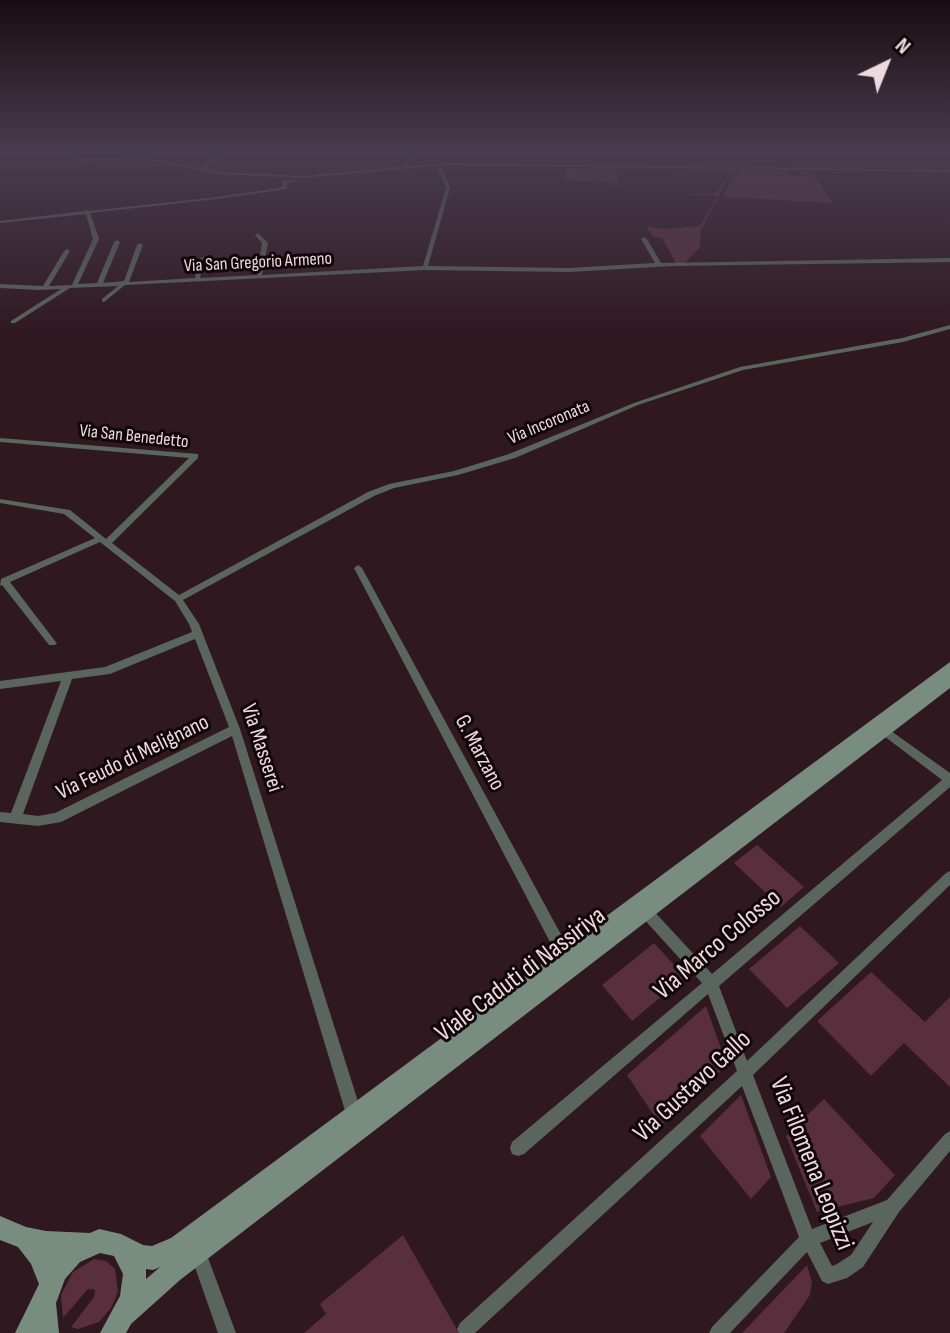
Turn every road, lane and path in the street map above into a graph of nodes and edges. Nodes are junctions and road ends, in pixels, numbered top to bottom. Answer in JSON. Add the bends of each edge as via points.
{"nodes":[{"id":1,"x":54,"y":215,"type":"edge"},
{"id":2,"x":88,"y":215,"type":"edge"},
{"id":3,"x":440,"y":215,"type":"edge"},
{"id":4,"x":0,"y":222,"type":"edge"},
{"id":5,"x":258,"y":235,"type":"dead end"},
{"id":6,"x":644,"y":239,"type":"dead end"},
{"id":7,"x":117,"y":242,"type":"dead end"},
{"id":8,"x":140,"y":245,"type":"dead end"},
{"id":9,"x":67,"y":251,"type":"dead end"},
{"id":10,"x":208,"y":257,"type":"dead end"},
{"id":11,"x":950,"y":260,"type":"edge"},
{"id":12,"x":659,"y":265,"type":"junction"},
{"id":13,"x":425,"y":268,"type":"junction"},
{"id":14,"x":259,"y":277,"type":"junction"},
{"id":15,"x":197,"y":280,"type":"junction"},
{"id":16,"x":125,"y":283,"type":"junction"},
{"id":17,"x":99,"y":285,"type":"junction"},
{"id":18,"x":0,"y":286,"type":"edge"},
{"id":19,"x":72,"y":286,"type":"junction"},
{"id":20,"x":45,"y":287,"type":"junction"},
{"id":21,"x":104,"y":300,"type":"dead end"},
{"id":22,"x":13,"y":322,"type":"dead end"},
{"id":23,"x":950,"y":327,"type":"edge"},
{"id":24,"x":0,"y":440,"type":"edge"},
{"id":25,"x":0,"y":501,"type":"edge"},
{"id":26,"x":104,"y":541,"type":"junction"},
{"id":27,"x":358,"y":568,"type":"dead end"},
{"id":28,"x":2,"y":582,"type":"edge"},
{"id":29,"x":178,"y":599,"type":"junction"},
{"id":30,"x":198,"y":634,"type":"junction"},
{"id":31,"x":52,"y":643,"type":"dead end"},
{"id":32,"x":950,"y":667,"type":"edge"},
{"id":33,"x":68,"y":676,"type":"junction"},
{"id":34,"x":950,"y":680,"type":"edge"},
{"id":35,"x":0,"y":685,"type":"edge"},
{"id":36,"x":235,"y":729,"type":"junction"},
{"id":37,"x":884,"y":730,"type":"junction"},
{"id":38,"x":950,"y":779,"type":"edge"},
{"id":39,"x":0,"y":817,"type":"edge"},
{"id":40,"x":15,"y":819,"type":"junction"},
{"id":41,"x":950,"y":877,"type":"edge"},
{"id":42,"x":646,"y":912,"type":"junction"},
{"id":43,"x":565,"y":956,"type":"junction"},
{"id":44,"x":711,"y":983,"type":"junction"},
{"id":45,"x":747,"y":1071,"type":"junction"},
{"id":46,"x":354,"y":1114,"type":"junction"},
{"id":47,"x":950,"y":1139,"type":"edge"},
{"id":48,"x":518,"y":1148,"type":"dead end"},
{"id":49,"x":893,"y":1206,"type":"junction"},
{"id":50,"x":0,"y":1228,"type":"edge"},
{"id":51,"x":26,"y":1239,"type":"junction"},
{"id":52,"x":808,"y":1239,"type":"junction"},
{"id":53,"x":90,"y":1243,"type":"junction"},
{"id":54,"x":121,"y":1246,"type":"junction"},
{"id":55,"x":198,"y":1253,"type":"junction"},
{"id":56,"x":47,"y":1292,"type":"junction"},
{"id":57,"x":119,"y":1323,"type":"edge"},
{"id":58,"x":466,"y":1329,"type":"dead end"},
{"id":59,"x":27,"y":1333,"type":"edge"},
{"id":60,"x":47,"y":1333,"type":"edge"},
{"id":61,"x":227,"y":1333,"type":"edge"},
{"id":62,"x":718,"y":1333,"type":"edge"}],
"edges":[{"from":1,"to":4,"type":"street"},
{"from":2,"to":19,"type":"street","via":[[96,239]]},
{"from":3,"to":13,"type":"street"},
{"from":5,"to":14,"type":"street","via":[[265,243]]},
{"from":6,"to":12,"type":"street"},
{"from":7,"to":17,"type":"street"},
{"from":8,"to":16,"type":"street"},
{"from":9,"to":20,"type":"street"},
{"from":10,"to":15,"type":"street","via":[[202,259]]},
{"from":11,"to":12,"type":"street","name":"Via San Gregorio Armeno"},
{"from":12,"to":13,"type":"street","name":"Via San Gregorio Armeno"},
{"from":13,"to":14,"type":"street","name":"Via San Gregorio Armeno"},
{"from":14,"to":15,"type":"street","name":"Via San Gregorio Armeno"},
{"from":15,"to":16,"type":"street","name":"Via San Gregorio Armeno"},
{"from":16,"to":17,"type":"street","name":"Via San Gregorio Armeno"},
{"from":16,"to":21,"type":"street"},
{"from":17,"to":19,"type":"street","name":"Via San Gregorio Armeno"},
{"from":18,"to":20,"type":"street","name":"Via San Gregorio Armeno"},
{"from":19,"to":20,"type":"street","name":"Via San Gregorio Armeno"},
{"from":19,"to":22,"type":"street"},
{"from":23,"to":29,"type":"street","name":"Via Incoronata","via":[[742,368],[620,410],[512,456],[392,486]]},
{"from":24,"to":26,"type":"street","name":"Via San Benedetto","via":[[195,456]]},
{"from":25,"to":26,"type":"street","name":"Via Masserei","via":[[67,512]]},
{"from":26,"to":28,"type":"street"},
{"from":26,"to":29,"type":"street","name":"Via Masserei"},
{"from":27,"to":43,"type":"street","name":"G. Marzano"},
{"from":28,"to":31,"type":"street"},
{"from":29,"to":30,"type":"street","name":"Via Masserei"},
{"from":30,"to":33,"type":"street","via":[[106,671]]},
{"from":30,"to":36,"type":"street","name":"Via Masserei"},
{"from":32,"to":43,"type":"main road","name":"Viale Caduti di Nassiriya"},
{"from":33,"to":35,"type":"street"},
{"from":33,"to":40,"type":"street"},
{"from":34,"to":37,"type":"main road","name":"Viale Caduti di Nassiriya"},
{"from":36,"to":40,"type":"street","name":"Via Feudo di Melignano","via":[[57,818]]},
{"from":36,"to":46,"type":"street","name":"Via Masserei"},
{"from":37,"to":38,"type":"street"},
{"from":37,"to":42,"type":"main road","name":"Viale Caduti di Nassiriya"},
{"from":38,"to":44,"type":"street","name":"Via Marco Colosso"},
{"from":39,"to":40,"type":"street","name":"Via Feudo di Melignano"},
{"from":41,"to":45,"type":"street","name":"Via Gustavo Gallo"},
{"from":42,"to":44,"type":"street","name":"Via Filomena Leopizzi"},
{"from":42,"to":55,"type":"main road","name":"Viale Caduti di Nassiriya"},
{"from":43,"to":46,"type":"main road","name":"Viale Caduti di Nassiriya"},
{"from":44,"to":45,"type":"street","name":"Via Filomena Leopizzi"},
{"from":44,"to":48,"type":"street","name":"Via Marco Colosso"},
{"from":45,"to":52,"type":"street","name":"Via Filomena Leopizzi"},
{"from":45,"to":58,"type":"street","name":"Via Gustavo Gallo"},
{"from":46,"to":54,"type":"main road","name":"Viale Caduti di Nassiriya","via":[[179,1246],[153,1258]]},
{"from":47,"to":49,"type":"street"},
{"from":49,"to":52,"type":"street"},
{"from":49,"to":52,"type":"street","name":"Via Filomena Leopizzi","via":[[857,1261],[841,1272],[828,1275]]},
{"from":50,"to":51,"type":"main road","name":"Viale Caduti di Nassiriya"},
{"from":51,"to":53,"type":"main road","name":"Viale Caduti di Nassiriya"},
{"from":51,"to":56,"type":"main road","via":[[39,1256]]},
{"from":52,"to":62,"type":"street"},
{"from":53,"to":54,"type":"main road","name":"Viale Caduti di Nassiriya"},
{"from":53,"to":56,"type":"main road","via":[[63,1262]]},
{"from":54,"to":57,"type":"main road","via":[[135,1274],[132,1300]]},
{"from":55,"to":57,"type":"main road","name":"Viale Caduti di Nassiriya"},
{"from":55,"to":61,"type":"street"},
{"from":56,"to":59,"type":"main road"},
{"from":56,"to":60,"type":"main road"}]}
